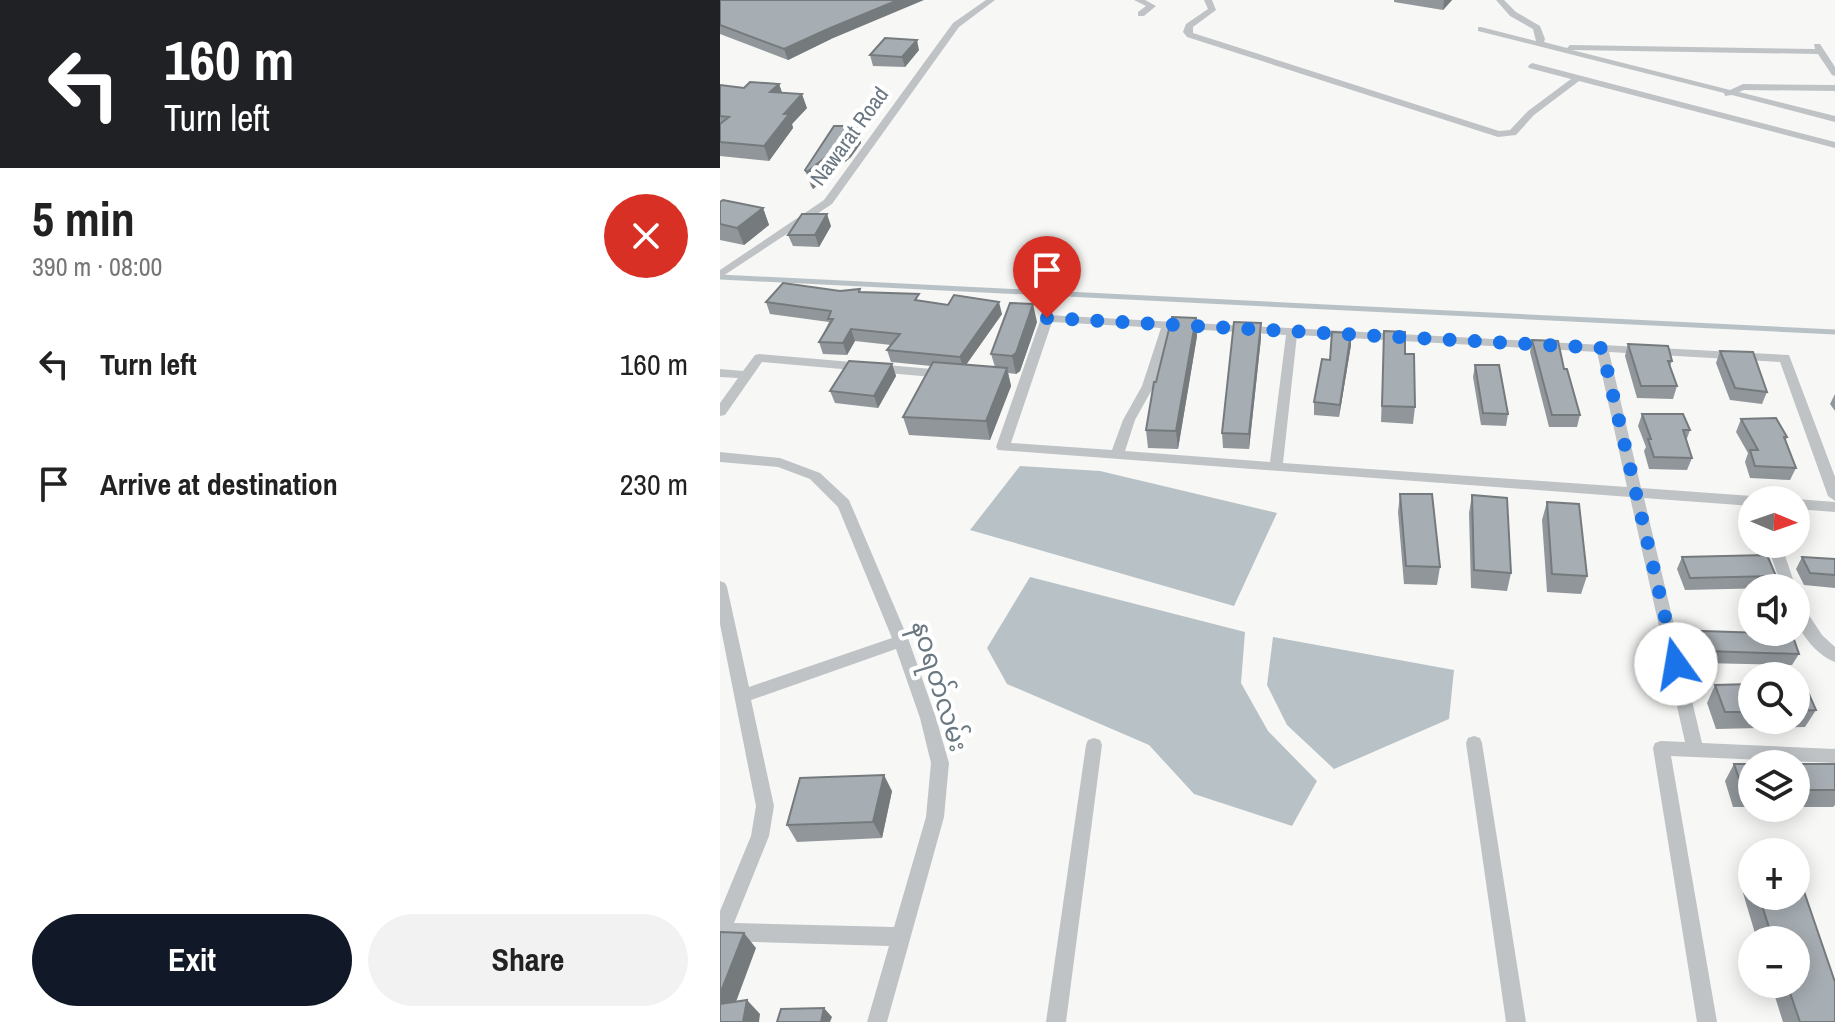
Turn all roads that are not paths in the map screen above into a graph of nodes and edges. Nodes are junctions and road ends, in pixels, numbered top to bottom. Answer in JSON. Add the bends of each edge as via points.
{"nodes":[{"id":1,"x":991,"y":0,"type":"edge"},
{"id":2,"x":1138,"y":0,"type":"edge"},
{"id":3,"x":1208,"y":0,"type":"edge"},
{"id":4,"x":1500,"y":0,"type":"edge"},
{"id":5,"x":1141,"y":14,"type":"dead end"},
{"id":6,"x":1481,"y":29,"type":"dead end"},
{"id":7,"x":1815,"y":43,"type":"dead end"},
{"id":8,"x":1539,"y":44,"type":"junction"},
{"id":9,"x":1563,"y":50,"type":"junction"},
{"id":10,"x":1821,"y":52,"type":"junction"},
{"id":11,"x":1532,"y":66,"type":"dead end"},
{"id":12,"x":1835,"y":73,"type":"edge"},
{"id":13,"x":1577,"y":78,"type":"junction"},
{"id":14,"x":1835,"y":88,"type":"edge"},
{"id":15,"x":1728,"y":94,"type":"junction"},
{"id":16,"x":1835,"y":119,"type":"edge"},
{"id":17,"x":1835,"y":145,"type":"edge"},
{"id":18,"x":720,"y":275,"type":"edge"},
{"id":19,"x":1168,"y":324,"type":"junction"},
{"id":20,"x":1292,"y":331,"type":"junction"},
{"id":21,"x":1602,"y":348,"type":"junction"},
{"id":22,"x":720,"y":373,"type":"edge"},
{"id":23,"x":747,"y":375,"type":"junction"},
{"id":24,"x":963,"y":375,"type":"edge"},
{"id":25,"x":1010,"y":379,"type":"edge"},
{"id":26,"x":1026,"y":381,"type":"junction"},
{"id":27,"x":720,"y":412,"type":"edge"},
{"id":28,"x":1117,"y":455,"type":"junction"},
{"id":29,"x":720,"y":457,"type":"edge"},
{"id":30,"x":1276,"y":467,"type":"junction"},
{"id":31,"x":1637,"y":493,"type":"junction"},
{"id":32,"x":1835,"y":496,"type":"edge"},
{"id":33,"x":1738,"y":500,"type":"edge"},
{"id":34,"x":1810,"y":505,"type":"edge"},
{"id":35,"x":1835,"y":507,"type":"edge"},
{"id":36,"x":720,"y":587,"type":"edge"},
{"id":37,"x":1810,"y":629,"type":"edge"},
{"id":38,"x":901,"y":641,"type":"junction"},
{"id":39,"x":1835,"y":656,"type":"edge"},
{"id":40,"x":742,"y":696,"type":"junction"},
{"id":41,"x":1474,"y":743,"type":"dead end"},
{"id":42,"x":1094,"y":745,"type":"dead end"},
{"id":43,"x":1695,"y":749,"type":"junction"},
{"id":44,"x":1835,"y":756,"type":"edge"},
{"id":45,"x":720,"y":932,"type":"edge"},
{"id":46,"x":901,"y":937,"type":"junction"},
{"id":47,"x":877,"y":1022,"type":"edge"},
{"id":48,"x":1056,"y":1022,"type":"edge"},
{"id":49,"x":1516,"y":1022,"type":"edge"},
{"id":50,"x":1707,"y":1022,"type":"edge"}],
"edges":[{"from":1,"to":18,"type":"street","name":"Nawarat Road","via":[[956,25],[828,202]]},
{"from":2,"to":5,"type":"street","via":[[1152,6]]},
{"from":3,"to":13,"type":"street","via":[[1212,10],[1189,26],[1190,35],[1498,134],[1513,133]]},
{"from":4,"to":8,"type":"street","via":[[1537,28]]},
{"from":6,"to":8,"type":"street"},
{"from":7,"to":10,"type":"street"},
{"from":8,"to":9,"type":"street"},
{"from":9,"to":10,"type":"street","via":[[1577,46]]},
{"from":9,"to":15,"type":"street"},
{"from":10,"to":12,"type":"street"},
{"from":11,"to":13,"type":"street"},
{"from":13,"to":17,"type":"street"},
{"from":14,"to":15,"type":"street","via":[[1743,87]]},
{"from":15,"to":16,"type":"street"},
{"from":19,"to":20,"type":"street"},
{"from":19,"to":26,"type":"street","via":[[1047,318]]},
{"from":19,"to":28,"type":"street"},
{"from":20,"to":21,"type":"street"},
{"from":20,"to":30,"type":"street"},
{"from":21,"to":31,"type":"street"},
{"from":21,"to":32,"type":"street","via":[[1785,358]]},
{"from":22,"to":23,"type":"street"},
{"from":23,"to":24,"type":"street","via":[[759,358]]},
{"from":23,"to":27,"type":"street"},
{"from":25,"to":26,"type":"street"},
{"from":26,"to":28,"type":"street","via":[[1003,447]]},
{"from":28,"to":30,"type":"street"},
{"from":29,"to":38,"type":"street","name":"နဝရတ်လမ်း","via":[[780,463],[815,476],[844,504]]},
{"from":30,"to":31,"type":"street"},
{"from":31,"to":33,"type":"street"},
{"from":31,"to":43,"type":"street"},
{"from":34,"to":35,"type":"street"},
{"from":36,"to":40,"type":"street"},
{"from":37,"to":39,"type":"street"},
{"from":38,"to":40,"type":"street"},
{"from":38,"to":46,"type":"street","name":"နဝရတ်လမ်း","via":[[940,763],[935,817]]},
{"from":40,"to":45,"type":"street","via":[[765,806],[760,836]]},
{"from":41,"to":49,"type":"street"},
{"from":42,"to":48,"type":"street"},
{"from":43,"to":44,"type":"street"},
{"from":43,"to":50,"type":"street","via":[[1661,748]]},
{"from":45,"to":46,"type":"street"},
{"from":46,"to":47,"type":"street","name":"နဝရတ်လမ်း"}]}
